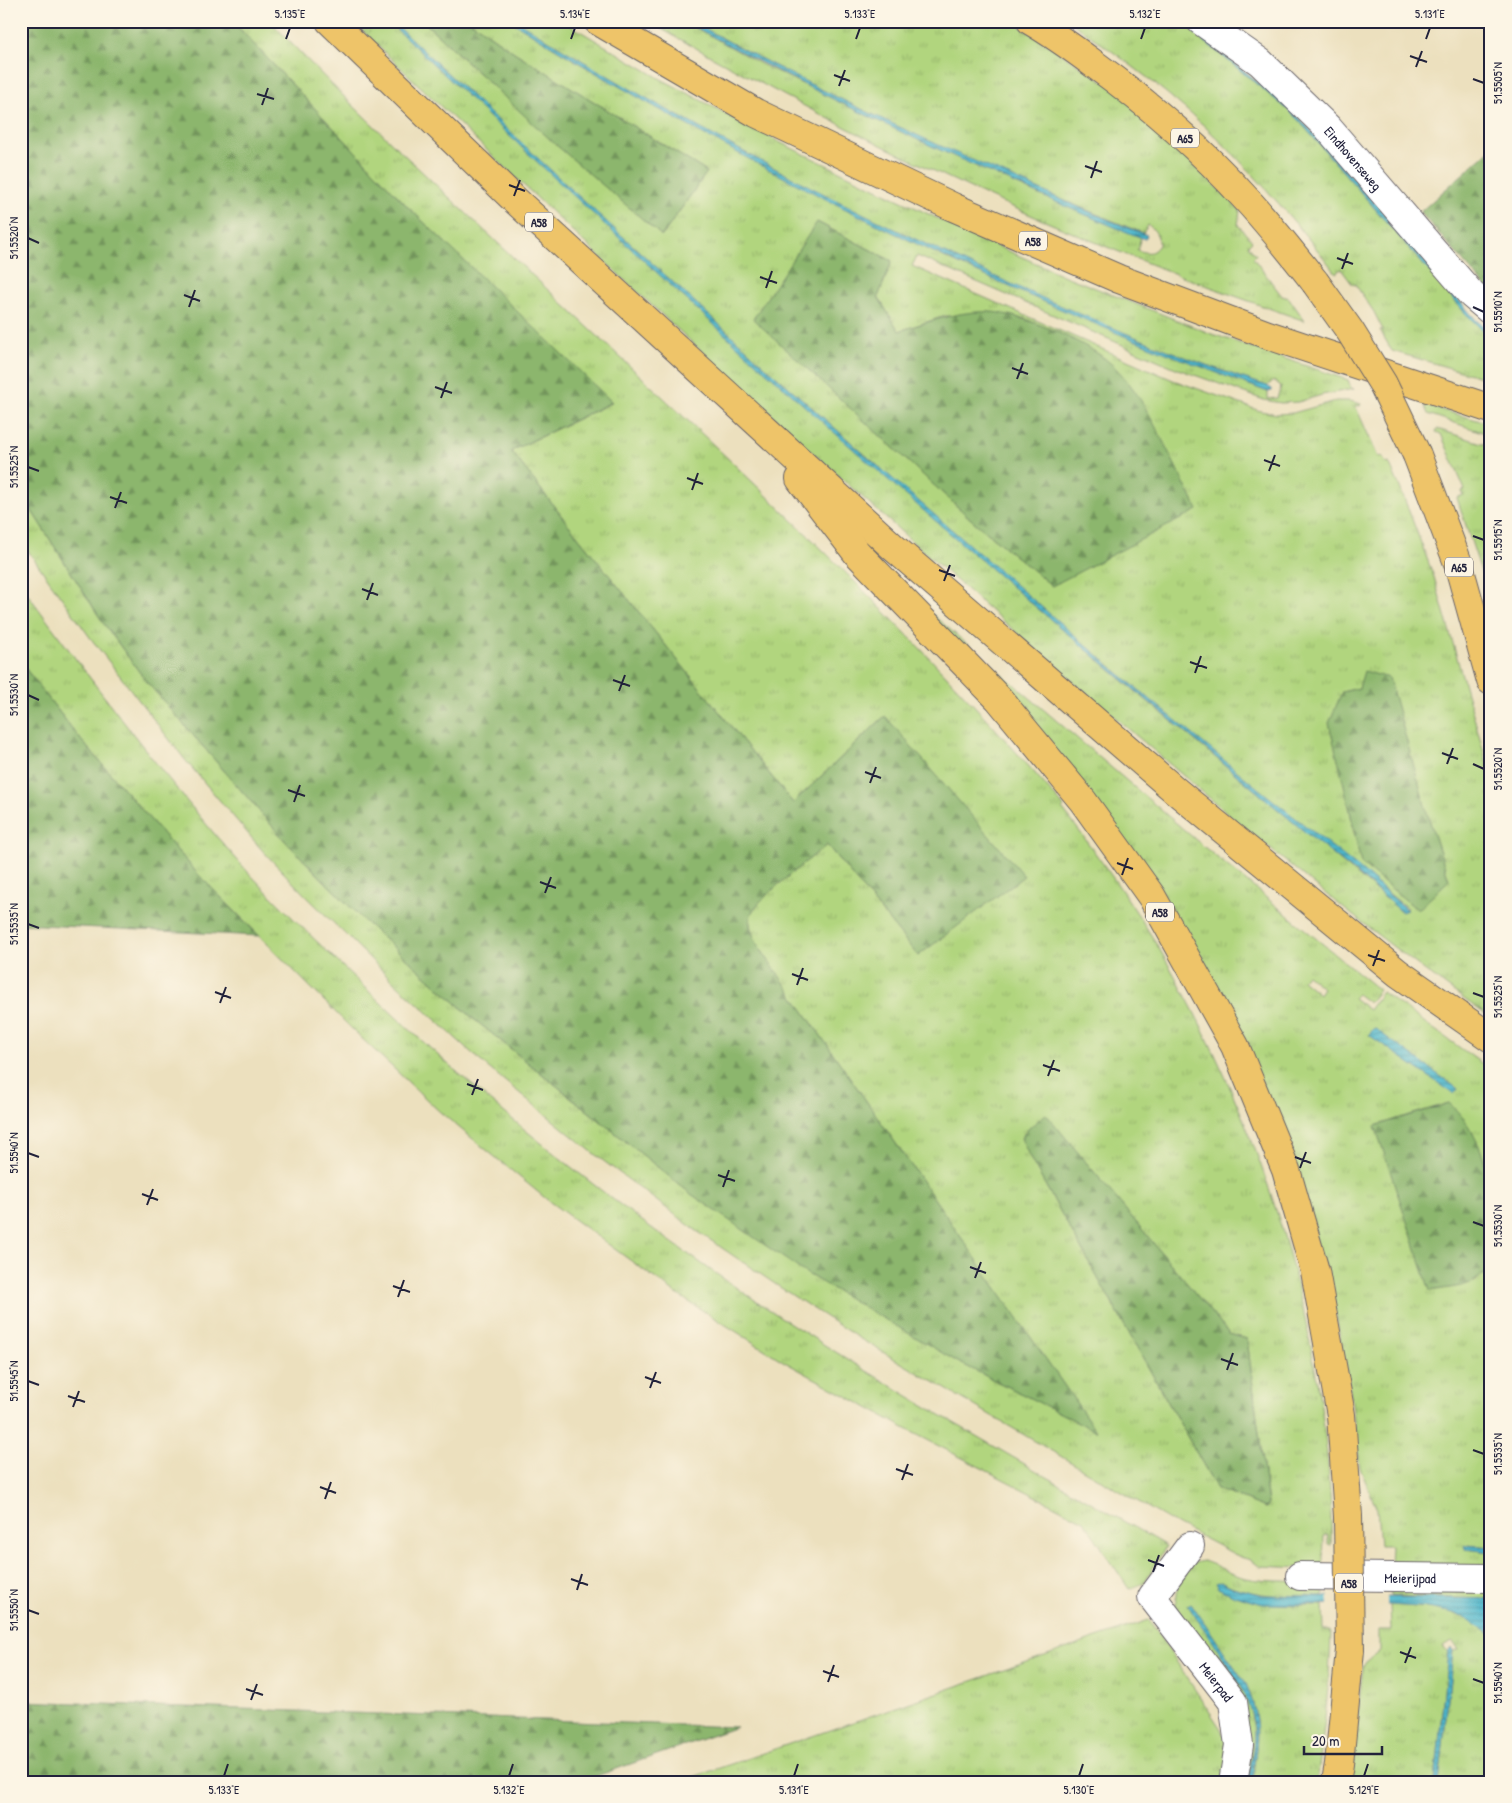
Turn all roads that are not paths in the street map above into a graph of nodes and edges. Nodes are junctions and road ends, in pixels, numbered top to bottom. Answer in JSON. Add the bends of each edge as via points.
{"nodes":[{"id":1,"x":330,"y":21,"type":"edge"},
{"id":2,"x":598,"y":21,"type":"edge"},
{"id":3,"x":1031,"y":21,"type":"edge"},
{"id":4,"x":1201,"y":21,"type":"edge"},
{"id":5,"x":1491,"y":310,"type":"edge"},
{"id":6,"x":1491,"y":409,"type":"edge"},
{"id":7,"x":752,"y":419,"type":"junction"},
{"id":8,"x":1491,"y":681,"type":"edge"},
{"id":9,"x":1491,"y":1038,"type":"edge"},
{"id":10,"x":1190,"y":1546,"type":"dead end"},
{"id":11,"x":1300,"y":1576,"type":"dead end"},
{"id":12,"x":1491,"y":1578,"type":"edge"},
{"id":13,"x":1233,"y":1782,"type":"edge"},
{"id":14,"x":1336,"y":1782,"type":"edge"}],
"edges":[{"from":1,"to":7,"type":"highway","number":"A58","via":[[515,200]]},
{"from":2,"to":6,"type":"highway","number":"A58","via":[[756,113],[953,207],[1119,279],[1268,335]]},
{"from":3,"to":8,"type":"highway","number":"A65","bridge":true,"via":[[1115,79],[1209,160],[1248,201],[1315,282],[1350,331],[1383,384],[1417,455],[1458,563]]},
{"from":4,"to":5,"type":"street","name":"Eindhovenseweg","via":[[1260,62],[1328,128],[1472,295]]},
{"from":7,"to":9,"type":"highway","number":"A58","via":[[893,547],[1176,791],[1398,973]]},
{"from":7,"to":14,"type":"highway","number":"A58","bridge":true,"via":[[857,553],[998,699],[1083,801],[1152,897],[1235,1046],[1286,1170],[1315,1271],[1341,1416],[1348,1516],[1350,1650]]},
{"from":10,"to":13,"type":"street","name":"Meierpad","via":[[1152,1597],[1233,1702],[1239,1745]]},
{"from":11,"to":12,"type":"street","name":"Meierijpad"}]}
